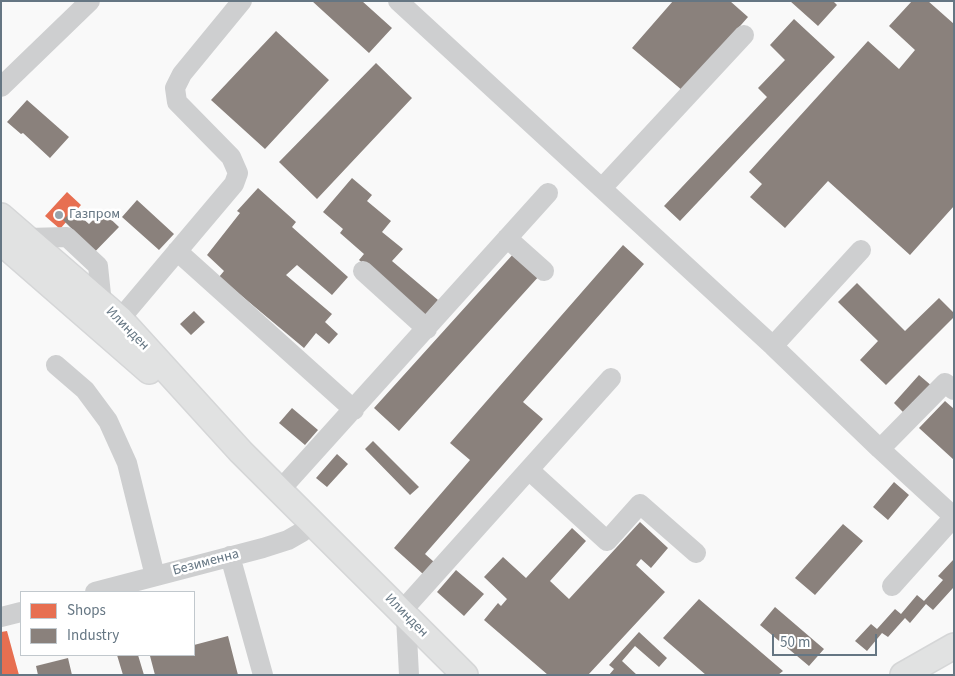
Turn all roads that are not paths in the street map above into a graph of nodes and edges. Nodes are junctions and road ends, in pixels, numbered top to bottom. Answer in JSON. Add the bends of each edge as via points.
{"nodes":[{"id":1,"x":90,"y":1,"type":"edge"},
{"id":2,"x":242,"y":1,"type":"edge"},
{"id":3,"x":398,"y":1,"type":"edge"},
{"id":4,"x":744,"y":34,"type":"dead end"},
{"id":5,"x":1,"y":87,"type":"edge"},
{"id":6,"x":602,"y":188,"type":"junction"},
{"id":7,"x":548,"y":194,"type":"dead end"},
{"id":8,"x":1,"y":216,"type":"edge"},
{"id":9,"x":507,"y":238,"type":"junction"},
{"id":10,"x":1,"y":242,"type":"edge"},
{"id":11,"x":861,"y":250,"type":"dead end"},
{"id":12,"x":177,"y":251,"type":"junction"},
{"id":13,"x":362,"y":271,"type":"dead end"},
{"id":14,"x":544,"y":271,"type":"dead end"},
{"id":15,"x":111,"y":312,"type":"junction"},
{"id":16,"x":427,"y":329,"type":"junction"},
{"id":17,"x":773,"y":346,"type":"junction"},
{"id":18,"x":56,"y":365,"type":"dead end"},
{"id":19,"x":611,"y":378,"type":"dead end"},
{"id":20,"x":954,"y":390,"type":"edge"},
{"id":21,"x":354,"y":410,"type":"junction"},
{"id":22,"x":880,"y":449,"type":"junction"},
{"id":23,"x":241,"y":452,"type":"junction"},
{"id":24,"x":529,"y":470,"type":"junction"},
{"id":25,"x":280,"y":490,"type":"junction"},
{"id":26,"x":954,"y":517,"type":"edge"},
{"id":27,"x":311,"y":522,"type":"junction"},
{"id":28,"x":696,"y":553,"type":"dead end"},
{"id":29,"x":230,"y":556,"type":"junction"},
{"id":30,"x":155,"y":576,"type":"junction"},
{"id":31,"x":892,"y":586,"type":"dead end"},
{"id":32,"x":99,"y":591,"type":"edge"},
{"id":33,"x":20,"y":612,"type":"edge"},
{"id":34,"x":404,"y":614,"type":"junction"},
{"id":35,"x":1,"y":617,"type":"edge"},
{"id":36,"x":954,"y":646,"type":"edge"},
{"id":37,"x":263,"y":675,"type":"edge"},
{"id":38,"x":409,"y":675,"type":"edge"},
{"id":39,"x":465,"y":675,"type":"edge"},
{"id":40,"x":903,"y":675,"type":"edge"}],
"edges":[{"from":1,"to":5,"type":"street"},
{"from":2,"to":12,"type":"street","via":[[182,74],[175,88],[177,102],[231,157],[238,173],[234,184]]},
{"from":3,"to":6,"type":"street"},
{"from":4,"to":6,"type":"street"},
{"from":6,"to":17,"type":"street"},
{"from":7,"to":9,"type":"street"},
{"from":8,"to":15,"type":"main road","name":"Илинден"},
{"from":9,"to":14,"type":"street"},
{"from":9,"to":16,"type":"street"},
{"from":10,"to":23,"type":"main road","name":"Илинден"},
{"from":11,"to":17,"type":"street"},
{"from":12,"to":15,"type":"street"},
{"from":12,"to":21,"type":"street"},
{"from":13,"to":16,"type":"street"},
{"from":15,"to":23,"type":"main road","name":"Илинден"},
{"from":16,"to":21,"type":"street"},
{"from":17,"to":22,"type":"street"},
{"from":18,"to":30,"type":"street","via":[[85,390],[108,421],[120,446]]},
{"from":19,"to":24,"type":"street"},
{"from":20,"to":22,"type":"street","via":[[945,383]]},
{"from":21,"to":25,"type":"street"},
{"from":22,"to":26,"type":"street"},
{"from":23,"to":25,"type":"main road","name":"Илинден"},
{"from":24,"to":28,"type":"street","via":[[607,541],[640,504]]},
{"from":24,"to":34,"type":"street"},
{"from":25,"to":27,"type":"main road","name":"Илинден"},
{"from":26,"to":31,"type":"street"},
{"from":27,"to":29,"type":"street","name":"Безименна","via":[[288,540]]},
{"from":27,"to":34,"type":"main road","name":"Илинден"},
{"from":29,"to":30,"type":"street","name":"Безименна"},
{"from":29,"to":37,"type":"street"},
{"from":30,"to":32,"type":"street","name":"Безименна"},
{"from":33,"to":35,"type":"street"},
{"from":34,"to":38,"type":"street"},
{"from":34,"to":39,"type":"main road","name":"Илинден"},
{"from":36,"to":40,"type":"main road"}]}
